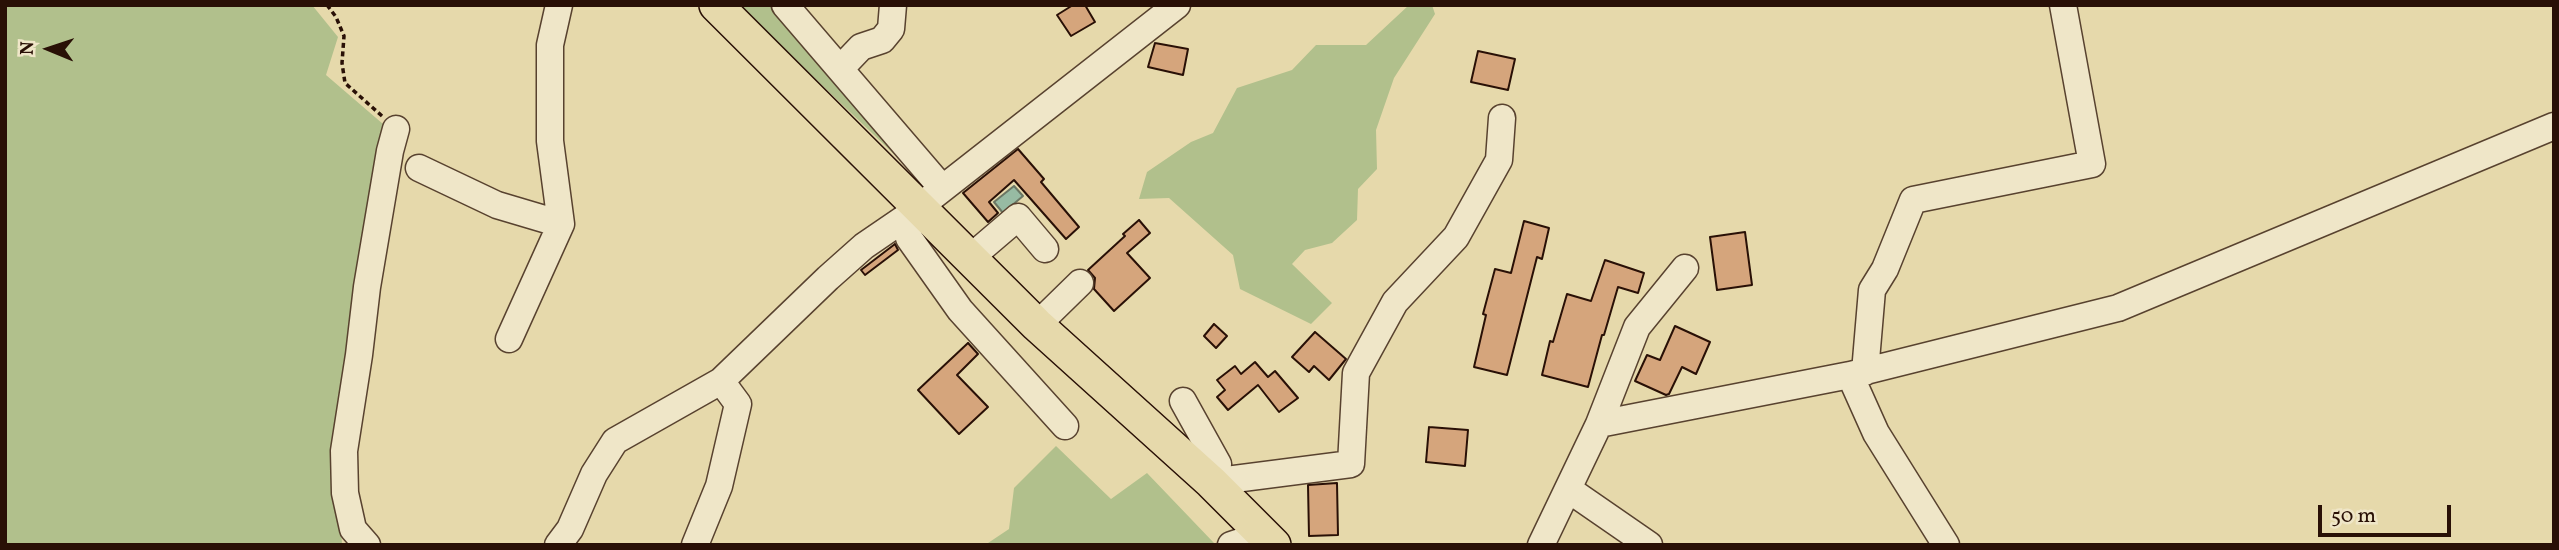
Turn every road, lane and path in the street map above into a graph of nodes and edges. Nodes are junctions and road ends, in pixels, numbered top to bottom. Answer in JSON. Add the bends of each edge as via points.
{"nodes":[{"id":1,"x":327,"y":5,"type":"edge"},
{"id":2,"x":559,"y":5,"type":"edge"},
{"id":3,"x":716,"y":5,"type":"edge"},
{"id":4,"x":785,"y":5,"type":"edge"},
{"id":5,"x":893,"y":5,"type":"edge"},
{"id":6,"x":1177,"y":5,"type":"edge"},
{"id":7,"x":2063,"y":5,"type":"edge"},
{"id":8,"x":841,"y":68,"type":"junction"},
{"id":9,"x":1502,"y":118,"type":"dead end"},
{"id":10,"x":2554,"y":126,"type":"edge"},
{"id":11,"x":396,"y":129,"type":"joint"},
{"id":12,"x":419,"y":168,"type":"dead end"},
{"id":13,"x":922,"y":204,"type":"junction"},
{"id":14,"x":561,"y":224,"type":"junction"},
{"id":15,"x":1045,"y":249,"type":"dead end"},
{"id":16,"x":970,"y":258,"type":"junction"},
{"id":17,"x":1685,"y":268,"type":"dead end"},
{"id":18,"x":1080,"y":283,"type":"dead end"},
{"id":19,"x":1037,"y":325,"type":"junction"},
{"id":20,"x":509,"y":339,"type":"dead end"},
{"id":21,"x":1857,"y":374,"type":"junction"},
{"id":22,"x":721,"y":381,"type":"junction"},
{"id":23,"x":1183,"y":401,"type":"dead end"},
{"id":24,"x":1599,"y":424,"type":"junction"},
{"id":25,"x":1065,"y":426,"type":"dead end"},
{"id":26,"x":1211,"y":482,"type":"junction"},
{"id":27,"x":1568,"y":489,"type":"junction"},
{"id":28,"x":1269,"y":540,"type":"edge"},
{"id":29,"x":367,"y":545,"type":"edge"},
{"id":30,"x":558,"y":545,"type":"edge"},
{"id":31,"x":695,"y":545,"type":"edge"},
{"id":32,"x":1231,"y":545,"type":"edge"},
{"id":33,"x":1541,"y":545,"type":"edge"},
{"id":34,"x":1649,"y":545,"type":"edge"},
{"id":35,"x":1945,"y":545,"type":"edge"}],
"edges":[{"from":1,"to":11,"type":"path","via":[[344,36],[345,83]]},
{"from":2,"to":14,"type":"street","via":[[550,45],[550,141]]},
{"from":3,"to":13,"type":"main road"},
{"from":4,"to":8,"type":"street"},
{"from":5,"to":8,"type":"street","via":[[891,29],[882,40],[861,47]]},
{"from":6,"to":13,"type":"street"},
{"from":7,"to":21,"type":"street","via":[[2092,164],[1913,201],[1872,290]]},
{"from":8,"to":13,"type":"street"},
{"from":9,"to":26,"type":"street","via":[[1499,160],[1456,237],[1395,302],[1356,373],[1352,464]]},
{"from":10,"to":21,"type":"street","via":[[2118,308]]},
{"from":11,"to":29,"type":"street","via":[[367,287],[344,452],[345,493],[353,529]]},
{"from":12,"to":14,"type":"street","via":[[497,205]]},
{"from":13,"to":16,"type":"main road"},
{"from":13,"to":22,"type":"street","via":[[864,246]]},
{"from":13,"to":25,"type":"street","via":[[909,238],[960,310]]},
{"from":14,"to":20,"type":"street"},
{"from":15,"to":16,"type":"street","via":[[1018,217]]},
{"from":16,"to":19,"type":"main road"},
{"from":17,"to":24,"type":"street","via":[[1637,327]]},
{"from":18,"to":19,"type":"street"},
{"from":19,"to":26,"type":"main road"},
{"from":21,"to":24,"type":"street"},
{"from":21,"to":35,"type":"street","via":[[1876,433]]},
{"from":22,"to":30,"type":"street","via":[[615,441]]},
{"from":22,"to":31,"type":"street","via":[[738,404],[719,486]]},
{"from":23,"to":26,"type":"street","via":[[1217,464]]},
{"from":24,"to":27,"type":"street"},
{"from":26,"to":28,"type":"main road"},
{"from":27,"to":33,"type":"street"},
{"from":27,"to":34,"type":"street"},
{"from":28,"to":32,"type":"street"}]}
